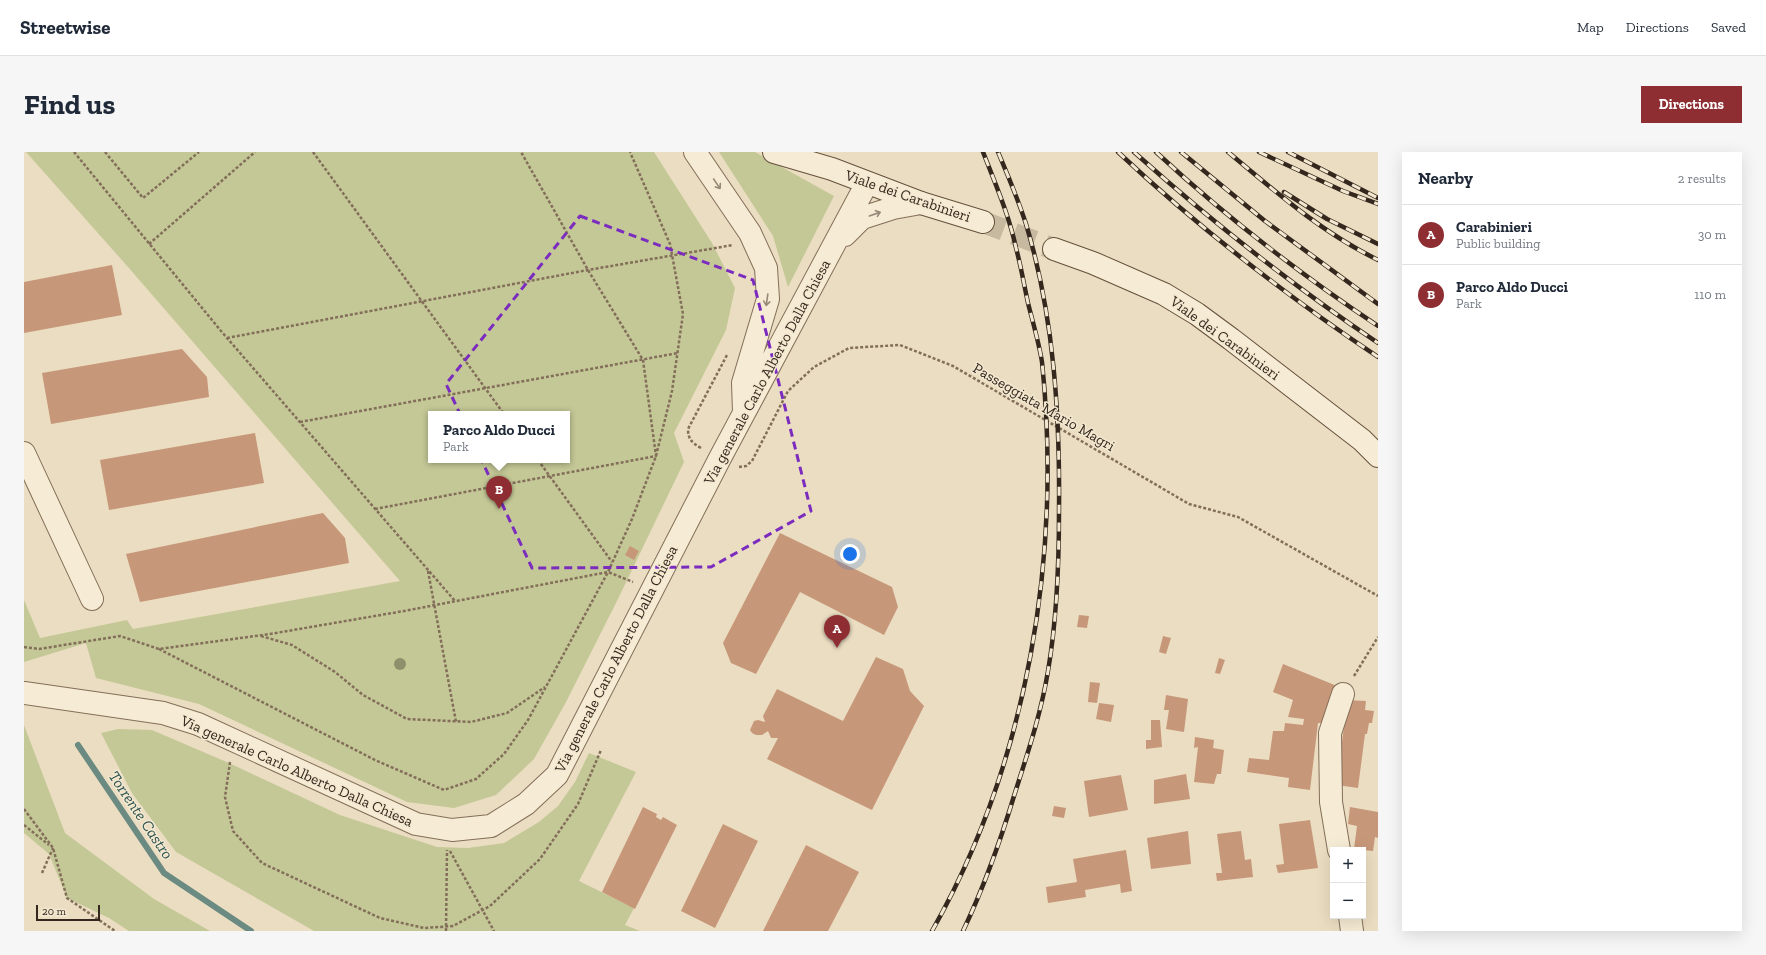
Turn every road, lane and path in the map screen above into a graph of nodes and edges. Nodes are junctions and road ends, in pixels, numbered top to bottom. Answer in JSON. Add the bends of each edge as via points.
{"nodes":[{"id":1,"x":74,"y":152,"type":"edge"},
{"id":2,"x":105,"y":152,"type":"edge"},
{"id":3,"x":199,"y":152,"type":"edge"},
{"id":4,"x":255,"y":152,"type":"edge"},
{"id":5,"x":313,"y":152,"type":"edge"},
{"id":6,"x":521,"y":152,"type":"edge"},
{"id":7,"x":630,"y":152,"type":"edge"},
{"id":8,"x":695,"y":152,"type":"edge"},
{"id":9,"x":774,"y":152,"type":"edge"},
{"id":10,"x":808,"y":152,"type":"edge"},
{"id":11,"x":832,"y":169,"type":"junction"},
{"id":12,"x":867,"y":183,"type":"junction"},
{"id":13,"x":922,"y":203,"type":"junction"},
{"id":14,"x":983,"y":222,"type":"tunnel mouth"},
{"id":15,"x":729,"y":239,"type":"dead end"},
{"id":16,"x":149,"y":244,"type":"junction"},
{"id":17,"x":734,"y":245,"type":"junction"},
{"id":18,"x":834,"y":246,"type":"junction"},
{"id":19,"x":1054,"y":249,"type":"tunnel mouth"},
{"id":20,"x":737,"y":251,"type":"dead end"},
{"id":21,"x":672,"y":255,"type":"junction"},
{"id":22,"x":588,"y":270,"type":"junction"},
{"id":23,"x":424,"y":302,"type":"junction"},
{"id":24,"x":227,"y":338,"type":"junction"},
{"id":25,"x":729,"y":351,"type":"dead end"},
{"id":26,"x":678,"y":353,"type":"junction"},
{"id":27,"x":643,"y":360,"type":"junction"},
{"id":28,"x":486,"y":389,"type":"junction"},
{"id":29,"x":502,"y":411,"type":"edge"},
{"id":30,"x":744,"y":413,"type":"junction"},
{"id":31,"x":300,"y":422,"type":"junction"},
{"id":32,"x":1370,"y":445,"type":"edge"},
{"id":33,"x":703,"y":450,"type":"dead end"},
{"id":34,"x":24,"y":453,"type":"edge"},
{"id":35,"x":656,"y":456,"type":"junction"},
{"id":36,"x":1378,"y":456,"type":"edge"},
{"id":37,"x":540,"y":463,"type":"edge"},
{"id":38,"x":735,"y":465,"type":"dead end"},
{"id":39,"x":549,"y":476,"type":"junction"},
{"id":40,"x":375,"y":509,"type":"junction"},
{"id":41,"x":612,"y":562,"type":"junction"},
{"id":42,"x":428,"y":570,"type":"junction"},
{"id":43,"x":608,"y":572,"type":"junction"},
{"id":44,"x":633,"y":582,"type":"dead end"},
{"id":45,"x":1378,"y":596,"type":"edge"},
{"id":46,"x":92,"y":599,"type":"dead end"},
{"id":47,"x":455,"y":602,"type":"junction"},
{"id":48,"x":435,"y":605,"type":"junction"},
{"id":49,"x":258,"y":636,"type":"junction"},
{"id":50,"x":1378,"y":637,"type":"edge"},
{"id":51,"x":24,"y":647,"type":"edge"},
{"id":52,"x":159,"y":649,"type":"junction"},
{"id":53,"x":546,"y":687,"type":"junction"},
{"id":54,"x":24,"y":693,"type":"edge"},
{"id":55,"x":1343,"y":694,"type":"joint"},
{"id":56,"x":456,"y":722,"type":"junction"},
{"id":57,"x":601,"y":750,"type":"dead end"},
{"id":58,"x":230,"y":757,"type":"dead end"},
{"id":59,"x":24,"y":809,"type":"edge"},
{"id":60,"x":24,"y":825,"type":"edge"},
{"id":61,"x":1339,"y":847,"type":"edge"},
{"id":62,"x":53,"y":848,"type":"junction"},
{"id":63,"x":42,"y":873,"type":"dead end"},
{"id":64,"x":483,"y":910,"type":"junction"},
{"id":65,"x":1350,"y":919,"type":"edge"},
{"id":66,"x":446,"y":926,"type":"junction"},
{"id":67,"x":115,"y":931,"type":"edge"},
{"id":68,"x":446,"y":931,"type":"edge"},
{"id":69,"x":494,"y":931,"type":"edge"},
{"id":70,"x":1352,"y":931,"type":"edge"}],
"edges":[{"from":1,"to":16,"type":"path"},
{"from":2,"to":3,"type":"path","via":[[143,198]]},
{"from":4,"to":16,"type":"path"},
{"from":5,"to":23,"type":"path"},
{"from":6,"to":22,"type":"path"},
{"from":7,"to":21,"type":"path","via":[[670,244]]},
{"from":8,"to":30,"type":"street","one_way":true,"via":[[750,233],[766,268],[768,299],[743,383]]},
{"from":9,"to":11,"type":"street","name":"Viale dei Carabinieri"},
{"from":10,"to":11,"type":"street","name":"Viale dei Carabinieri"},
{"from":11,"to":12,"type":"street","name":"Viale dei Carabinieri"},
{"from":12,"to":13,"type":"street","name":"Viale dei Carabinieri"},
{"from":12,"to":18,"type":"street","name":"Via generale Carlo Alberto Dalla Chiesa"},
{"from":13,"to":14,"type":"street","name":"Viale dei Carabinieri"},
{"from":18,"to":13,"type":"street","name":"Via generale Carlo Alberto Dalla Chiesa","one_way":true,"via":[[862,218],[893,208]]},
{"from":15,"to":17,"type":"path"},
{"from":16,"to":24,"type":"path"},
{"from":17,"to":20,"type":"path"},
{"from":17,"to":21,"type":"path"},
{"from":18,"to":30,"type":"street","name":"Via generale Carlo Alberto Dalla Chiesa"},
{"from":19,"to":32,"type":"street","name":"Viale dei Carabinieri","via":[[1164,294],[1197,314]]},
{"from":21,"to":22,"type":"path"},
{"from":21,"to":26,"type":"path","via":[[683,314]]},
{"from":22,"to":23,"type":"path"},
{"from":22,"to":27,"type":"path"},
{"from":23,"to":24,"type":"path"},
{"from":23,"to":28,"type":"path"},
{"from":24,"to":31,"type":"path"},
{"from":25,"to":33,"type":"path","via":[[688,429],[688,438]]},
{"from":26,"to":27,"type":"path"},
{"from":26,"to":35,"type":"path","via":[[672,391]]},
{"from":27,"to":28,"type":"path"},
{"from":27,"to":35,"type":"path"},
{"from":28,"to":29,"type":"path"},
{"from":28,"to":31,"type":"path"},
{"from":30,"to":54,"type":"street","name":"Via generale Carlo Alberto Dalla Chiesa","via":[[556,775],[526,804],[491,826],[452,830],[416,824],[198,724],[163,713]]},
{"from":31,"to":40,"type":"path"},
{"from":32,"to":36,"type":"street","name":"Viale dei Carabinieri"},
{"from":34,"to":46,"type":"street"},
{"from":35,"to":39,"type":"path"},
{"from":35,"to":41,"type":"path"},
{"from":37,"to":39,"type":"path"},
{"from":38,"to":45,"type":"path","name":"Passeggiata Mario Magri","via":[[746,466],[752,461],[788,391],[814,367],[849,348],[900,345],[953,366],[1188,504],[1238,517]]},
{"from":39,"to":40,"type":"path"},
{"from":39,"to":41,"type":"path"},
{"from":40,"to":42,"type":"path"},
{"from":41,"to":43,"type":"path"},
{"from":42,"to":47,"type":"path"},
{"from":42,"to":48,"type":"path"},
{"from":43,"to":44,"type":"path"},
{"from":43,"to":47,"type":"path"},
{"from":43,"to":53,"type":"path"},
{"from":47,"to":48,"type":"path"},
{"from":48,"to":49,"type":"path"},
{"from":48,"to":56,"type":"path"},
{"from":49,"to":52,"type":"path"},
{"from":49,"to":56,"type":"path","via":[[292,645],[335,672],[362,695],[407,719]]},
{"from":50,"to":55,"type":"path"},
{"from":51,"to":52,"type":"path","via":[[39,649],[120,636]]},
{"from":52,"to":53,"type":"path","via":[[375,760],[444,790],[476,779],[504,754],[528,720]]},
{"from":53,"to":56,"type":"path","via":[[507,713],[470,722]]},
{"from":55,"to":61,"type":"street","via":[[1330,733],[1332,802]]},
{"from":57,"to":64,"type":"path","via":[[578,804],[540,859]]},
{"from":58,"to":66,"type":"path","via":[[225,797],[234,831],[262,863],[380,918],[424,928]]},
{"from":59,"to":62,"type":"path"},
{"from":60,"to":62,"type":"path"},
{"from":62,"to":63,"type":"path"},
{"from":62,"to":67,"type":"path","via":[[67,898]]},
{"from":64,"to":66,"type":"path","via":[[453,926]]},
{"from":64,"to":66,"type":"path","via":[[447,846]]},
{"from":64,"to":69,"type":"path"},
{"from":65,"to":70,"type":"street"},
{"from":66,"to":68,"type":"path"}]}
